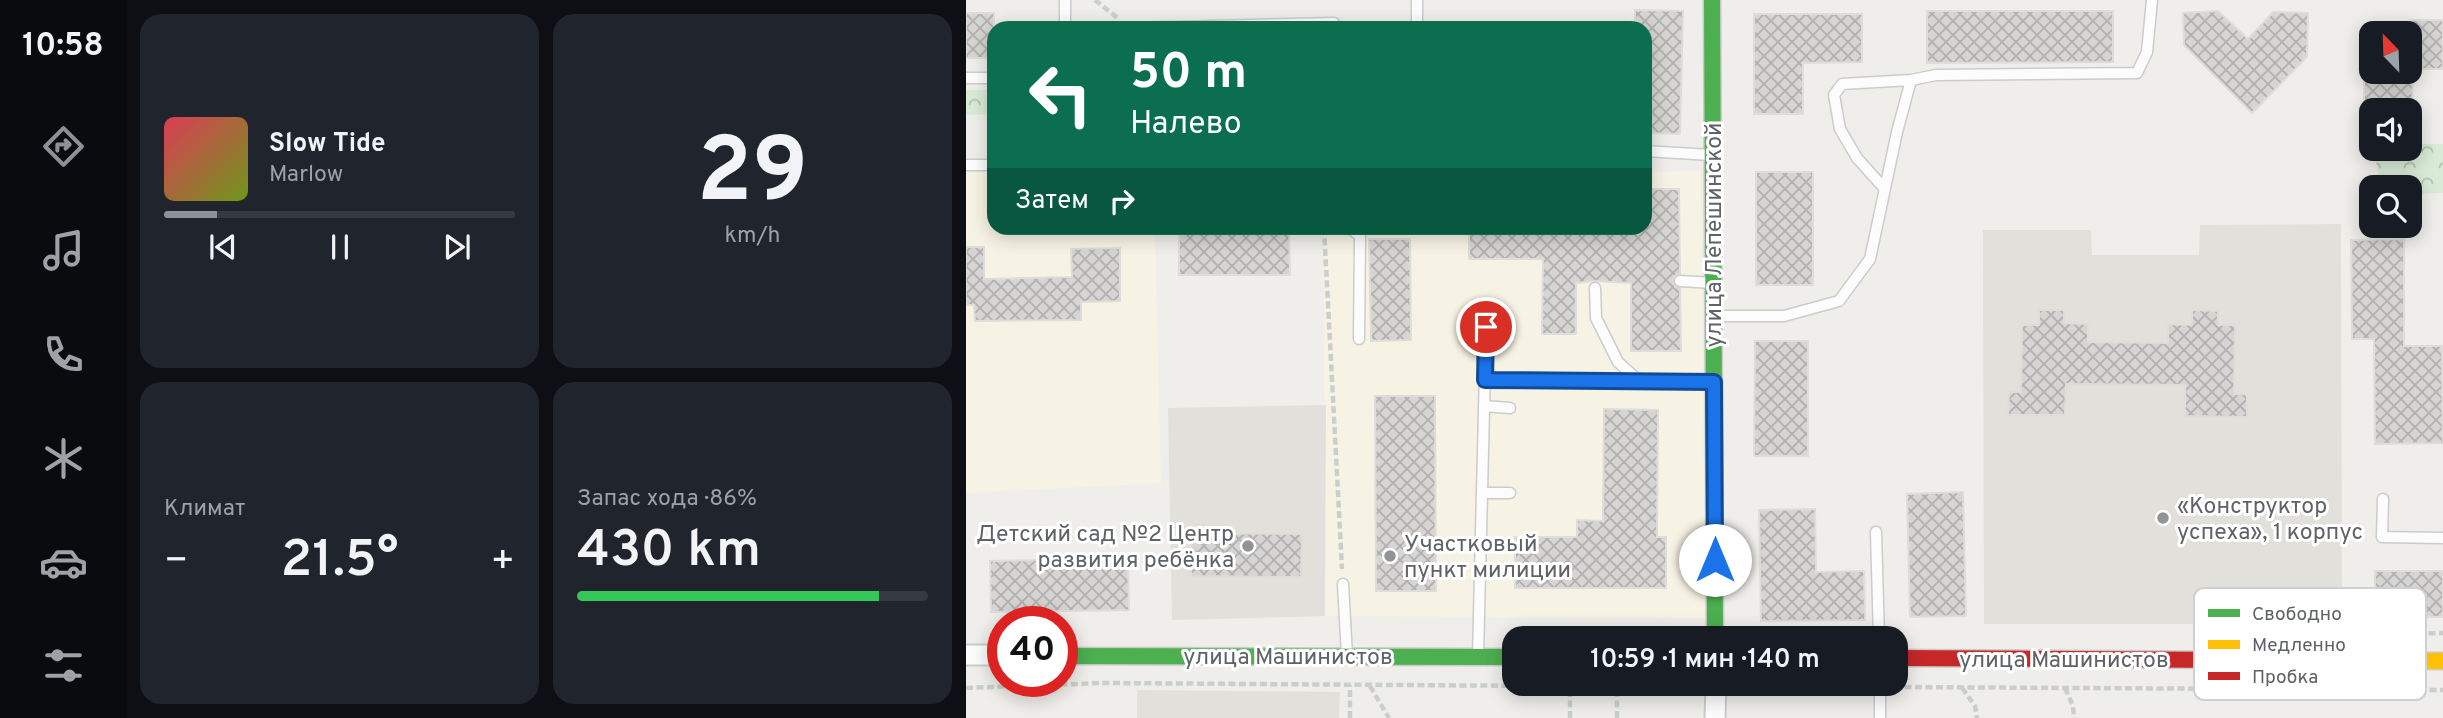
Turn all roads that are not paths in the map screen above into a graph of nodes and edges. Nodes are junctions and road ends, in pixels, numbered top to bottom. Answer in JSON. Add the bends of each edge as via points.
{"nodes":[{"id":1,"x":1065,"y":0,"type":"edge"},
{"id":2,"x":1417,"y":0,"type":"edge"},
{"id":3,"x":1712,"y":0,"type":"edge"},
{"id":4,"x":2152,"y":0,"type":"edge"},
{"id":5,"x":1065,"y":21,"type":"edge"},
{"id":6,"x":1417,"y":21,"type":"edge"},
{"id":7,"x":966,"y":78,"type":"edge"},
{"id":8,"x":987,"y":78,"type":"edge"},
{"id":9,"x":1911,"y":80,"type":"junction"},
{"id":10,"x":1652,"y":151,"type":"edge"},
{"id":11,"x":1713,"y":155,"type":"junction"},
{"id":12,"x":966,"y":165,"type":"edge"},
{"id":13,"x":987,"y":165,"type":"edge"},
{"id":14,"x":1884,"y":188,"type":"junction"},
{"id":15,"x":1359,"y":235,"type":"edge"},
{"id":16,"x":1680,"y":281,"type":"dead end"},
{"id":17,"x":1714,"y":283,"type":"junction"},
{"id":18,"x":1595,"y":288,"type":"dead end"},
{"id":19,"x":1714,"y":316,"type":"junction"},
{"id":20,"x":1486,"y":327,"type":"dead end"},
{"id":21,"x":1359,"y":339,"type":"dead end"},
{"id":22,"x":1485,"y":380,"type":"junction"},
{"id":23,"x":1639,"y":381,"type":"junction"},
{"id":24,"x":1714,"y":382,"type":"junction"},
{"id":25,"x":1485,"y":406,"type":"junction"},
{"id":26,"x":1510,"y":408,"type":"dead end"},
{"id":27,"x":1510,"y":493,"type":"dead end"},
{"id":28,"x":1482,"y":494,"type":"junction"},
{"id":29,"x":2383,"y":499,"type":"dead end"},
{"id":30,"x":1877,"y":533,"type":"dead end"},
{"id":31,"x":2443,"y":538,"type":"edge"},
{"id":32,"x":1343,"y":584,"type":"road end"},
{"id":33,"x":1715,"y":626,"type":"edge"},
{"id":34,"x":1879,"y":626,"type":"edge"},
{"id":35,"x":966,"y":655,"type":"edge"},
{"id":36,"x":987,"y":656,"type":"edge"},
{"id":37,"x":1078,"y":656,"type":"edge"},
{"id":38,"x":1347,"y":657,"type":"junction"},
{"id":39,"x":1478,"y":657,"type":"junction"},
{"id":40,"x":1502,"y":657,"type":"edge"},
{"id":41,"x":1908,"y":658,"type":"edge"},
{"id":42,"x":2194,"y":660,"type":"edge"},
{"id":43,"x":1716,"y":696,"type":"edge"},
{"id":44,"x":1880,"y":696,"type":"edge"},
{"id":45,"x":1715,"y":718,"type":"edge"},
{"id":46,"x":1880,"y":718,"type":"edge"}],
"edges":[{"from":1,"to":5,"type":"lane"},
{"from":2,"to":6,"type":"lane"},
{"from":3,"to":11,"type":"street","name":"улица Лепешинской"},
{"from":4,"to":9,"type":"lane","via":[[2147,52],[2137,73],[1936,75]]},
{"from":7,"to":8,"type":"lane"},
{"from":9,"to":14,"type":"lane"},
{"from":9,"to":14,"type":"lane","via":[[1842,84],[1834,95],[1840,129],[1857,158]]},
{"from":10,"to":11,"type":"lane"},
{"from":11,"to":17,"type":"street","name":"улица Лепешинской"},
{"from":12,"to":13,"type":"lane"},
{"from":14,"to":19,"type":"lane","via":[[1870,259],[1839,301],[1784,316]]},
{"from":15,"to":21,"type":"lane"},
{"from":16,"to":17,"type":"lane"},
{"from":17,"to":19,"type":"street","name":"улица Лепешинской"},
{"from":18,"to":23,"type":"lane","via":[[1596,318],[1618,362]]},
{"from":19,"to":24,"type":"street","name":"улица Лепешинской"},
{"from":20,"to":22,"type":"lane"},
{"from":22,"to":23,"type":"lane"},
{"from":22,"to":25,"type":"lane"},
{"from":23,"to":24,"type":"lane"},
{"from":24,"to":33,"type":"street","name":"улица Лепешинской"},
{"from":25,"to":26,"type":"lane"},
{"from":25,"to":28,"type":"lane"},
{"from":27,"to":28,"type":"lane"},
{"from":28,"to":39,"type":"lane"},
{"from":29,"to":31,"type":"lane","via":[[2382,537]]},
{"from":30,"to":34,"type":"lane"},
{"from":32,"to":38,"type":"lane"},
{"from":35,"to":36,"type":"street"},
{"from":37,"to":38,"type":"street","name":"улица Машинистов"},
{"from":38,"to":39,"type":"street","name":"улица Машинистов"},
{"from":39,"to":40,"type":"street","name":"улица Машинистов"},
{"from":41,"to":42,"type":"street","name":"улица Машинистов"},
{"from":43,"to":45,"type":"street"},
{"from":44,"to":46,"type":"lane"}]}
